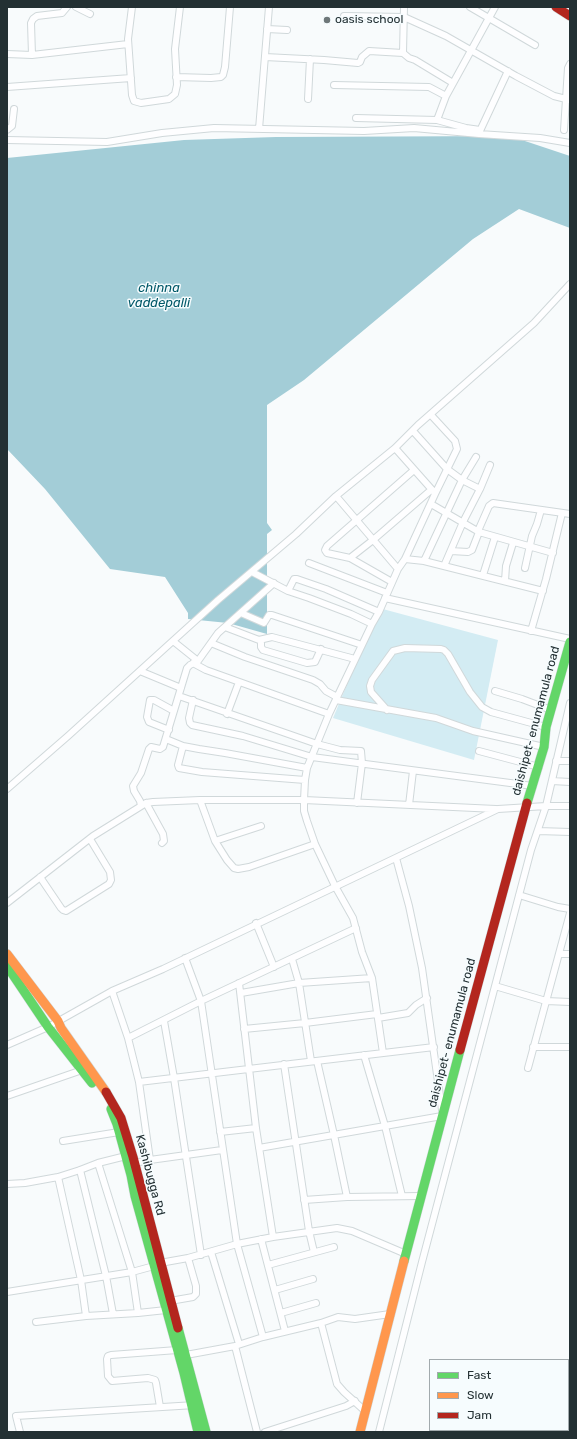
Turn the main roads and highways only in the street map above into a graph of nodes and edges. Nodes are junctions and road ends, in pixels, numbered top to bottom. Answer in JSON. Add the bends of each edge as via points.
{"nodes":[{"id":1,"x":556,"y":7,"type":"edge"},
{"id":2,"x":570,"y":16,"type":"edge"},
{"id":3,"x":570,"y":641,"type":"edge"},
{"id":4,"x":7,"y":954,"type":"edge"},
{"id":5,"x":7,"y":966,"type":"edge"},
{"id":6,"x":85,"y":1069,"type":"junction"},
{"id":7,"x":157,"y":1264,"type":"junction"},
{"id":8,"x":195,"y":1405,"type":"junction"},
{"id":9,"x":198,"y":1432,"type":"edge"},
{"id":10,"x":206,"y":1432,"type":"edge"},
{"id":11,"x":360,"y":1432,"type":"edge"}],
"edges":[{"from":1,"to":2,"type":"main road"},
{"from":3,"to":11,"type":"main road","name":"daishipet- enumamula road","via":[[546,727],[539,767],[526,806],[442,1115]]},
{"from":4,"to":6,"type":"main road","name":"Kashibugga Rd","via":[[58,1021],[82,1058]]},
{"from":5,"to":6,"type":"main road","name":"Kashibugga Rd","via":[[48,1027]]},
{"from":6,"to":7,"type":"main road","name":"Kashibugga Rd","via":[[111,1110]]},
{"from":6,"to":7,"type":"main road","name":"Kashibugga Rd","via":[[112,1101],[121,1118]]},
{"from":7,"to":8,"type":"main road","name":"Kashibugga Rd","via":[[166,1310]]},
{"from":7,"to":8,"type":"main road","name":"Kashibugga Rd","via":[[186,1355]]},
{"from":8,"to":9,"type":"main road","name":"Kashibugga Rd"},
{"from":8,"to":10,"type":"main road","name":"Kashibugga Rd"}]}
